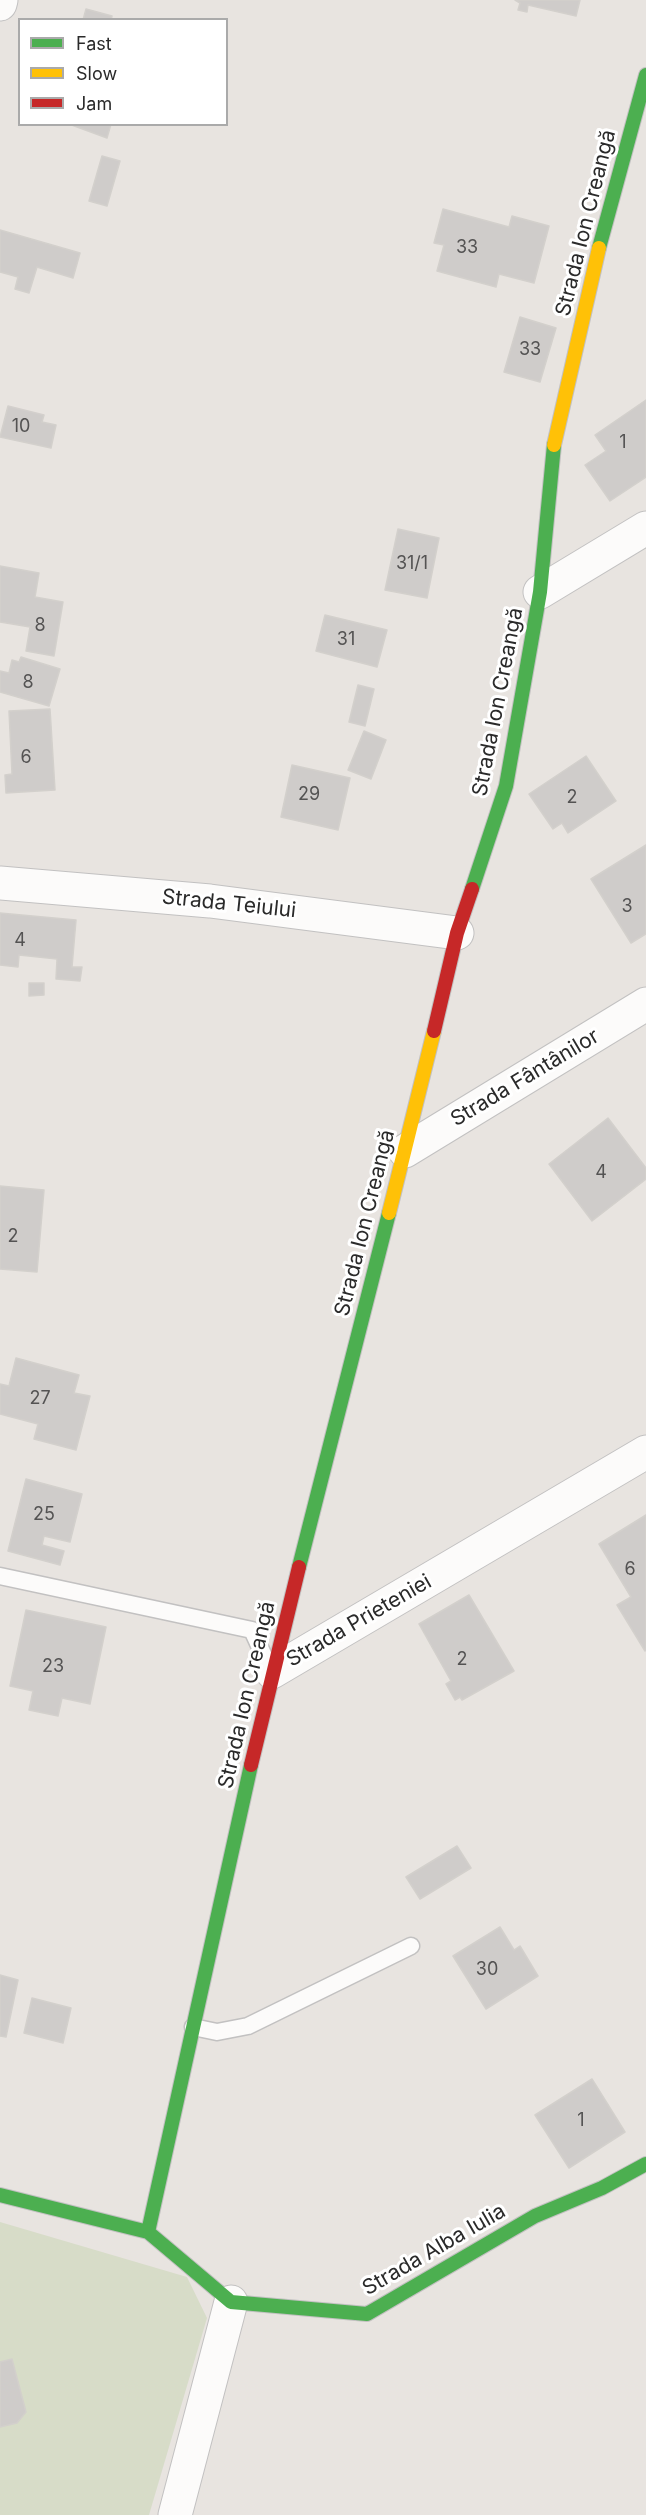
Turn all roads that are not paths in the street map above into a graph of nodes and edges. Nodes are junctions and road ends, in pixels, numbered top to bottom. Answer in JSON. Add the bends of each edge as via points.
{"nodes":[{"id":1,"x":646,"y":75,"type":"edge"},
{"id":2,"x":646,"y":528,"type":"edge"},
{"id":3,"x":540,"y":592,"type":"junction"},
{"id":4,"x":0,"y":883,"type":"edge"},
{"id":5,"x":457,"y":933,"type":"junction"},
{"id":6,"x":646,"y":1004,"type":"edge"},
{"id":7,"x":405,"y":1151,"type":"junction"},
{"id":8,"x":646,"y":1452,"type":"edge"},
{"id":9,"x":0,"y":1576,"type":"edge"},
{"id":10,"x":272,"y":1672,"type":"junction"},
{"id":11,"x":411,"y":1946,"type":"dead end"},
{"id":12,"x":193,"y":2027,"type":"junction"},
{"id":13,"x":646,"y":2164,"type":"edge"},
{"id":14,"x":0,"y":2195,"type":"edge"},
{"id":15,"x":148,"y":2232,"type":"junction"},
{"id":16,"x":231,"y":2302,"type":"junction"},
{"id":17,"x":175,"y":2515,"type":"edge"}],
"edges":[{"from":1,"to":3,"type":"street","name":"Strada Ion Creangă","via":[[555,433]]},
{"from":2,"to":3,"type":"street"},
{"from":3,"to":5,"type":"street","name":"Strada Ion Creangă","via":[[506,786]]},
{"from":4,"to":5,"type":"street","name":"Strada Teiului","via":[[210,901]]},
{"from":5,"to":7,"type":"street","name":"Strada Ion Creangă"},
{"from":6,"to":7,"type":"street","name":"Strada Fântânilor"},
{"from":7,"to":10,"type":"street","name":"Strada Ion Creangă"},
{"from":8,"to":10,"type":"street","name":"Strada Prieteniei"},
{"from":9,"to":10,"type":"lane","name":"Strada Prieteniei","via":[[252,1630]]},
{"from":10,"to":12,"type":"street","name":"Strada Ion Creangă"},
{"from":11,"to":12,"type":"lane","via":[[249,2026],[217,2032]]},
{"from":12,"to":15,"type":"street","name":"Strada Ion Creangă"},
{"from":13,"to":16,"type":"street","name":"Strada Alba Iulia","via":[[602,2188],[535,2216],[367,2314]]},
{"from":14,"to":15,"type":"street"},
{"from":15,"to":16,"type":"street"},
{"from":16,"to":17,"type":"street"}]}
